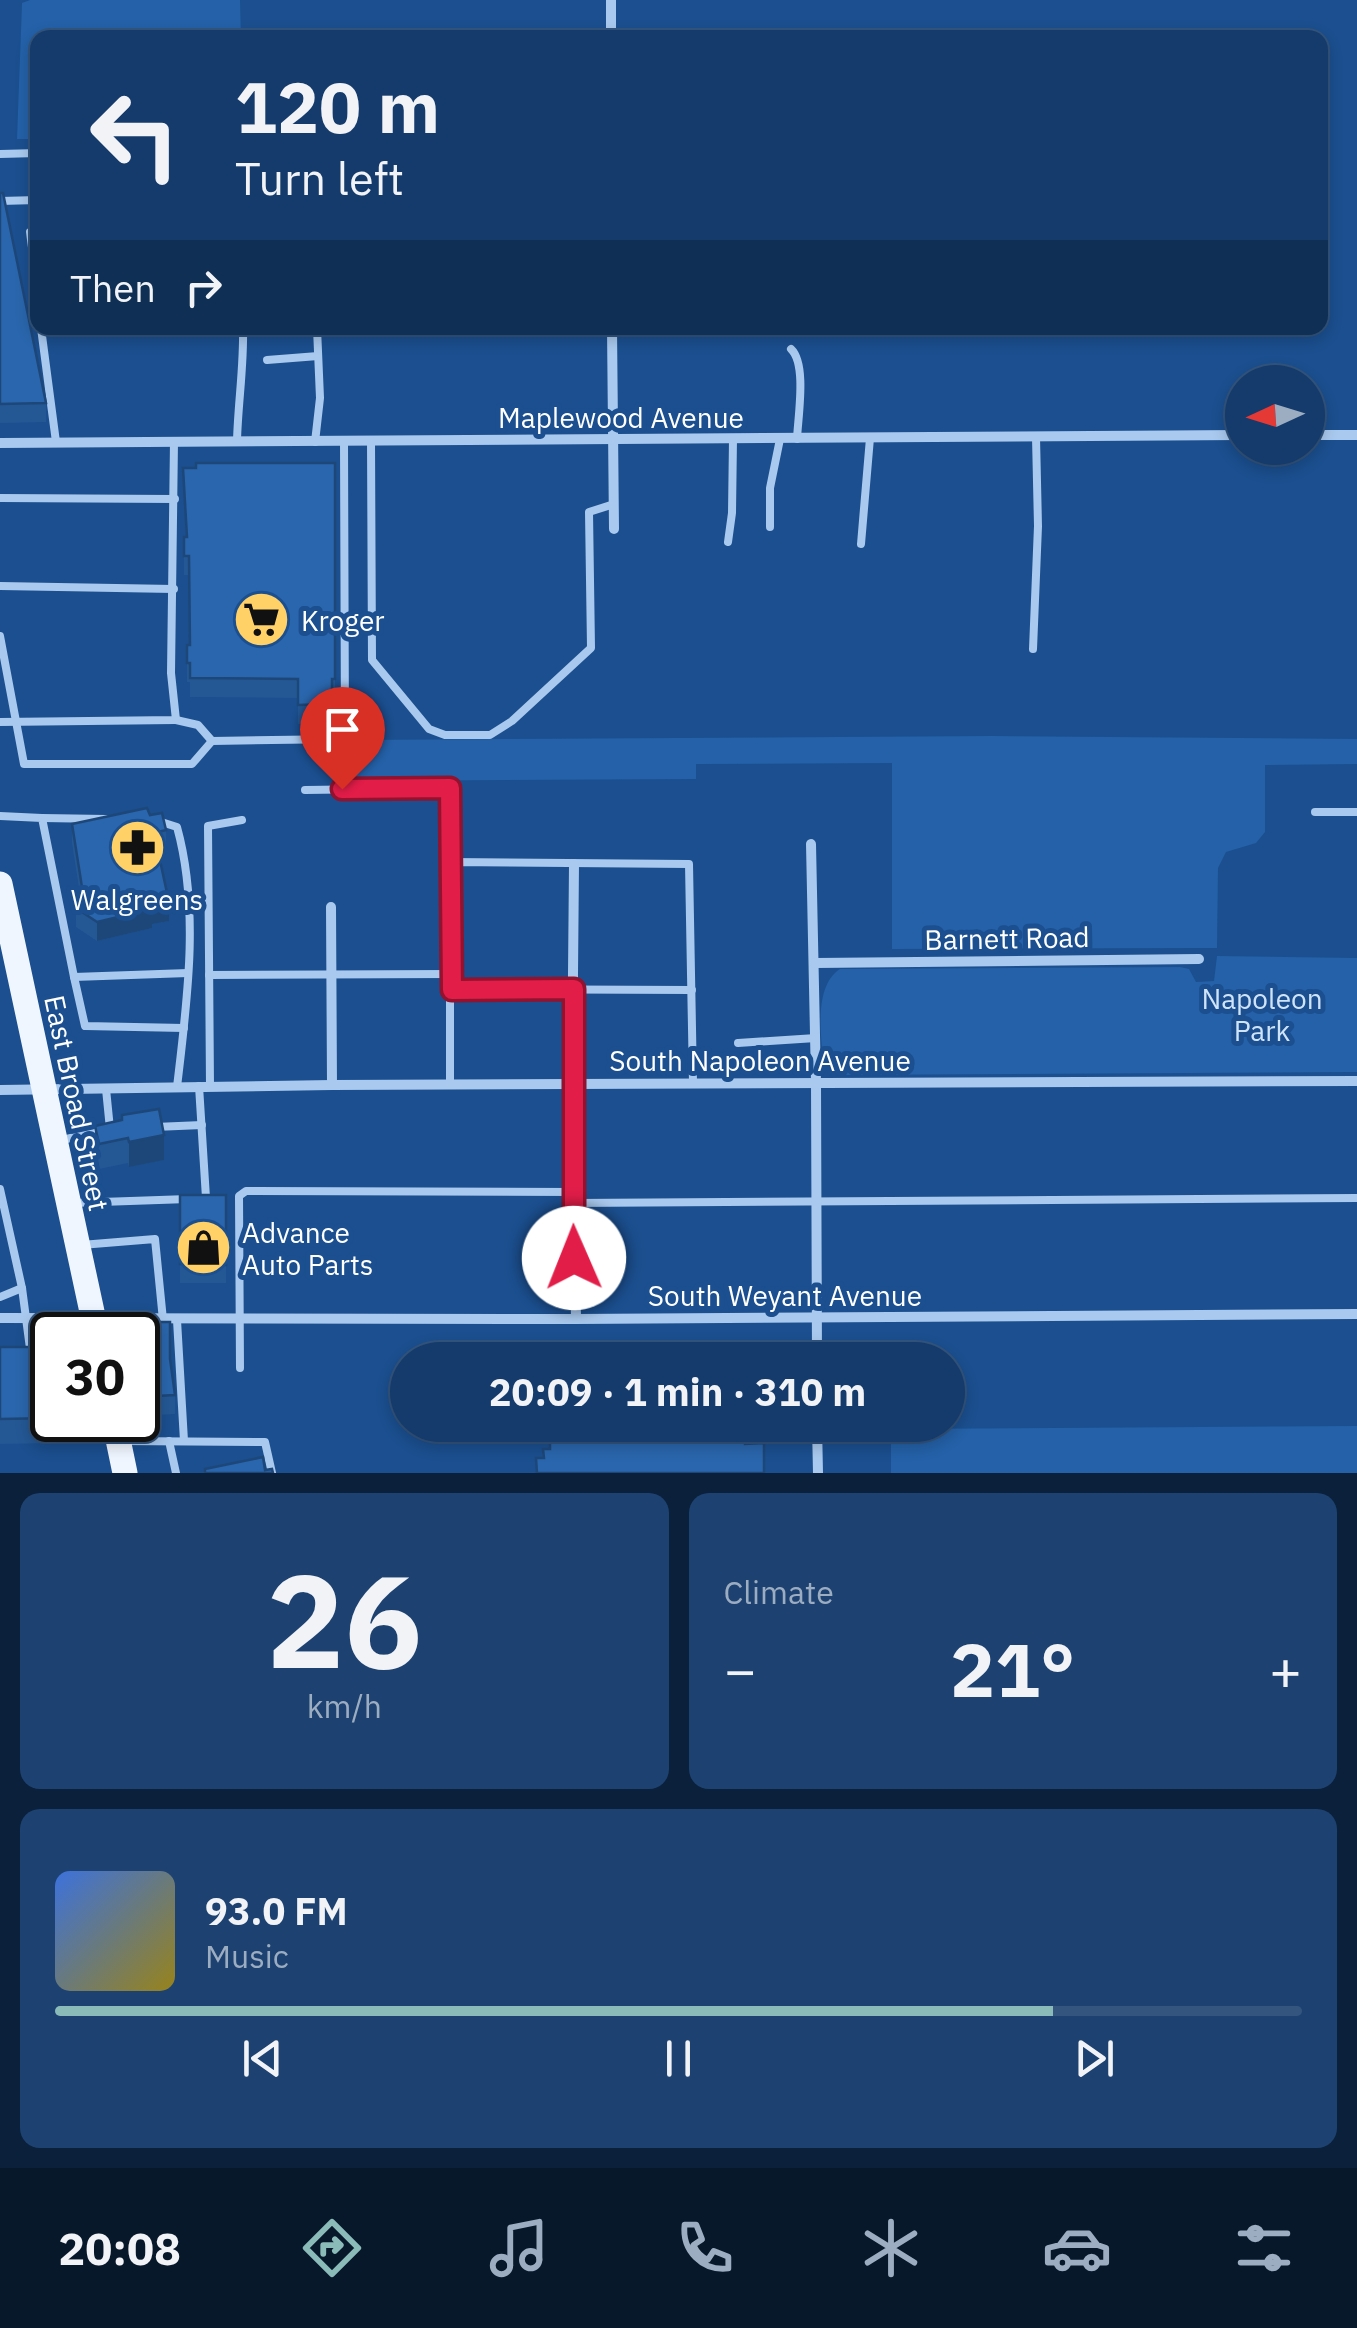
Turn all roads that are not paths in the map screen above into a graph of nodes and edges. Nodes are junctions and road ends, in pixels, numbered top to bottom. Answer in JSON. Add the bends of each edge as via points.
{"nodes":[{"id":1,"x":610,"y":0,"type":"edge"},
{"id":2,"x":611,"y":30,"type":"edge"},
{"id":3,"x":30,"y":153,"type":"edge"},
{"id":4,"x":0,"y":154,"type":"edge"},
{"id":5,"x":30,"y":200,"type":"edge"},
{"id":6,"x":0,"y":202,"type":"edge"},
{"id":7,"x":43,"y":335,"type":"edge"},
{"id":8,"x":243,"y":335,"type":"edge"},
{"id":9,"x":317,"y":335,"type":"edge"},
{"id":10,"x":612,"y":335,"type":"edge"},
{"id":11,"x":790,"y":349,"type":"dead end"},
{"id":12,"x":318,"y":356,"type":"junction"},
{"id":13,"x":267,"y":360,"type":"dead end"},
{"id":14,"x":1225,"y":435,"type":"edge"},
{"id":15,"x":1325,"y":435,"type":"edge"},
{"id":16,"x":1357,"y":435,"type":"edge"},
{"id":17,"x":1036,"y":437,"type":"junction"},
{"id":18,"x":797,"y":438,"type":"junction"},
{"id":19,"x":870,"y":438,"type":"junction"},
{"id":20,"x":733,"y":439,"type":"junction"},
{"id":21,"x":780,"y":439,"type":"junction"},
{"id":22,"x":612,"y":440,"type":"junction"},
{"id":23,"x":174,"y":441,"type":"junction"},
{"id":24,"x":237,"y":441,"type":"junction"},
{"id":25,"x":371,"y":441,"type":"junction"},
{"id":26,"x":56,"y":442,"type":"junction"},
{"id":27,"x":314,"y":442,"type":"junction"},
{"id":28,"x":344,"y":442,"type":"junction"},
{"id":29,"x":0,"y":443,"type":"edge"},
{"id":30,"x":0,"y":498,"type":"edge"},
{"id":31,"x":174,"y":499,"type":"junction"},
{"id":32,"x":614,"y":504,"type":"junction"},
{"id":33,"x":770,"y":527,"type":"dead end"},
{"id":34,"x":614,"y":529,"type":"dead end"},
{"id":35,"x":728,"y":542,"type":"dead end"},
{"id":36,"x":860,"y":544,"type":"dead end"},
{"id":37,"x":0,"y":586,"type":"edge"},
{"id":38,"x":174,"y":589,"type":"junction"},
{"id":39,"x":0,"y":636,"type":"edge"},
{"id":40,"x":1033,"y":649,"type":"dead end"},
{"id":41,"x":17,"y":720,"type":"junction"},
{"id":42,"x":176,"y":720,"type":"junction"},
{"id":43,"x":0,"y":722,"type":"edge"},
{"id":44,"x":212,"y":741,"type":"junction"},
{"id":45,"x":306,"y":790,"type":"dead end"},
{"id":46,"x":1314,"y":812,"type":"dead end"},
{"id":47,"x":1357,"y":812,"type":"edge"},
{"id":48,"x":0,"y":816,"type":"edge"},
{"id":49,"x":42,"y":818,"type":"junction"},
{"id":50,"x":119,"y":820,"type":"edge"},
{"id":51,"x":138,"y":820,"type":"edge"},
{"id":52,"x":242,"y":820,"type":"dead end"},
{"id":53,"x":811,"y":844,"type":"dead end"},
{"id":54,"x":450,"y":862,"type":"junction"},
{"id":55,"x":574,"y":864,"type":"junction"},
{"id":56,"x":1,"y":889,"type":"edge"},
{"id":57,"x":331,"y":907,"type":"dead end"},
{"id":58,"x":1199,"y":959,"type":"dead end"},
{"id":59,"x":814,"y":963,"type":"junction"},
{"id":60,"x":332,"y":972,"type":"junction"},
{"id":61,"x":188,"y":973,"type":"junction"},
{"id":62,"x":452,"y":974,"type":"junction"},
{"id":63,"x":209,"y":975,"type":"junction"},
{"id":64,"x":74,"y":977,"type":"junction"},
{"id":65,"x":574,"y":989,"type":"junction"},
{"id":66,"x":452,"y":990,"type":"junction"},
{"id":67,"x":692,"y":990,"type":"junction"},
{"id":68,"x":184,"y":1028,"type":"junction"},
{"id":69,"x":816,"y":1038,"type":"junction"},
{"id":70,"x":738,"y":1043,"type":"dead end"},
{"id":71,"x":1357,"y":1081,"type":"edge"},
{"id":72,"x":816,"y":1082,"type":"junction"},
{"id":73,"x":572,"y":1083,"type":"junction"},
{"id":74,"x":692,"y":1083,"type":"junction"},
{"id":75,"x":450,"y":1084,"type":"junction"},
{"id":76,"x":332,"y":1085,"type":"junction"},
{"id":77,"x":204,"y":1086,"type":"junction"},
{"id":78,"x":177,"y":1087,"type":"junction"},
{"id":79,"x":106,"y":1089,"type":"junction"},
{"id":80,"x":0,"y":1090,"type":"edge"},
{"id":81,"x":43,"y":1090,"type":"junction"},
{"id":82,"x":202,"y":1125,"type":"junction"},
{"id":83,"x":129,"y":1128,"type":"edge"},
{"id":84,"x":147,"y":1128,"type":"edge"},
{"id":85,"x":110,"y":1130,"type":"junction"},
{"id":86,"x":54,"y":1141,"type":"junction"},
{"id":87,"x":0,"y":1189,"type":"edge"},
{"id":88,"x":574,"y":1198,"type":"junction"},
{"id":89,"x":1357,"y":1198,"type":"edge"},
{"id":90,"x":816,"y":1200,"type":"junction"},
{"id":91,"x":68,"y":1203,"type":"junction"},
{"id":92,"x":76,"y":1245,"type":"junction"},
{"id":93,"x":22,"y":1288,"type":"junction"},
{"id":94,"x":0,"y":1297,"type":"edge"},
{"id":95,"x":91,"y":1312,"type":"edge"},
{"id":96,"x":1357,"y":1314,"type":"edge"},
{"id":97,"x":816,"y":1317,"type":"junction"},
{"id":98,"x":0,"y":1318,"type":"edge"},
{"id":99,"x":25,"y":1318,"type":"junction"},
{"id":100,"x":30,"y":1319,"type":"edge"},
{"id":101,"x":576,"y":1319,"type":"junction"},
{"id":102,"x":160,"y":1320,"type":"edge"},
{"id":103,"x":163,"y":1320,"type":"junction"},
{"id":104,"x":177,"y":1320,"type":"junction"},
{"id":105,"x":240,"y":1320,"type":"junction"},
{"id":106,"x":817,"y":1342,"type":"edge"},
{"id":107,"x":30,"y":1347,"type":"edge"},
{"id":108,"x":16,"y":1358,"type":"edge"},
{"id":109,"x":30,"y":1358,"type":"edge"},
{"id":110,"x":240,"y":1368,"type":"dead end"},
{"id":111,"x":160,"y":1439,"type":"edge"},
{"id":112,"x":169,"y":1441,"type":"junction"},
{"id":113,"x":184,"y":1441,"type":"junction"},
{"id":114,"x":118,"y":1442,"type":"edge"},
{"id":115,"x":818,"y":1442,"type":"edge"},
{"id":116,"x":124,"y":1473,"type":"edge"},
{"id":117,"x":176,"y":1473,"type":"edge"},
{"id":118,"x":272,"y":1473,"type":"edge"},
{"id":119,"x":818,"y":1473,"type":"edge"}],
"edges":[{"from":1,"to":2,"type":"street"},
{"from":3,"to":4,"type":"lane"},
{"from":5,"to":6,"type":"lane"},
{"from":7,"to":26,"type":"lane"},
{"from":8,"to":24,"type":"lane"},
{"from":9,"to":12,"type":"lane"},
{"from":10,"to":22,"type":"street"},
{"from":11,"to":18,"type":"lane","via":[[800,366]]},
{"from":12,"to":13,"type":"lane"},
{"from":12,"to":27,"type":"lane"},
{"from":14,"to":17,"type":"street","name":"Maplewood Avenue"},
{"from":15,"to":16,"type":"street"},
{"from":17,"to":19,"type":"street","name":"Maplewood Avenue"},
{"from":17,"to":40,"type":"lane"},
{"from":18,"to":19,"type":"street","name":"Maplewood Avenue"},
{"from":18,"to":21,"type":"street","name":"Maplewood Avenue"},
{"from":19,"to":36,"type":"lane"},
{"from":20,"to":21,"type":"street","name":"Maplewood Avenue"},
{"from":20,"to":22,"type":"street","name":"Maplewood Avenue"},
{"from":20,"to":35,"type":"lane"},
{"from":21,"to":33,"type":"lane"},
{"from":22,"to":25,"type":"street","name":"Maplewood Avenue"},
{"from":22,"to":32,"type":"street"},
{"from":23,"to":24,"type":"street","name":"Maplewood Avenue"},
{"from":23,"to":26,"type":"street","name":"Maplewood Avenue"},
{"from":23,"to":31,"type":"lane"},
{"from":24,"to":27,"type":"street","name":"Maplewood Avenue"},
{"from":25,"to":28,"type":"street","name":"Maplewood Avenue"},
{"from":25,"to":32,"type":"lane","via":[[372,660],[429,729],[446,735],[501,728],[591,648],[588,512]]},
{"from":26,"to":29,"type":"street","name":"Maplewood Avenue"},
{"from":27,"to":28,"type":"street","name":"Maplewood Avenue"},
{"from":28,"to":44,"type":"lane","via":[[345,739]]},
{"from":30,"to":31,"type":"lane"},
{"from":31,"to":38,"type":"lane"},
{"from":32,"to":34,"type":"street"},
{"from":37,"to":38,"type":"lane"},
{"from":38,"to":42,"type":"lane"},
{"from":39,"to":41,"type":"lane"},
{"from":41,"to":42,"type":"lane"},
{"from":41,"to":43,"type":"lane"},
{"from":41,"to":44,"type":"lane","via":[[24,764],[192,764]]},
{"from":42,"to":44,"type":"lane","via":[[198,725]]},
{"from":45,"to":54,"type":"lane","via":[[450,788]]},
{"from":46,"to":47,"type":"lane"},
{"from":48,"to":49,"type":"lane"},
{"from":49,"to":50,"type":"lane"},
{"from":49,"to":64,"type":"lane"},
{"from":51,"to":61,"type":"lane","via":[[178,827],[187,863]]},
{"from":52,"to":63,"type":"lane","via":[[208,826]]},
{"from":53,"to":59,"type":"street"},
{"from":54,"to":55,"type":"lane"},
{"from":54,"to":62,"type":"lane"},
{"from":55,"to":65,"type":"street"},
{"from":55,"to":67,"type":"lane","via":[[689,864]]},
{"from":56,"to":81,"type":"main road","name":"East Broad Street"},
{"from":57,"to":60,"type":"street"},
{"from":58,"to":59,"type":"street","name":"Barnett Road"},
{"from":59,"to":69,"type":"street"},
{"from":60,"to":62,"type":"lane"},
{"from":60,"to":63,"type":"lane"},
{"from":60,"to":76,"type":"street"},
{"from":61,"to":64,"type":"lane"},
{"from":61,"to":68,"type":"lane"},
{"from":62,"to":66,"type":"lane"},
{"from":63,"to":77,"type":"lane"},
{"from":64,"to":68,"type":"lane","via":[[85,1026]]},
{"from":65,"to":66,"type":"lane"},
{"from":65,"to":67,"type":"lane"},
{"from":65,"to":73,"type":"street"},
{"from":66,"to":75,"type":"lane"},
{"from":67,"to":74,"type":"lane"},
{"from":68,"to":78,"type":"lane"},
{"from":69,"to":70,"type":"lane"},
{"from":69,"to":72,"type":"street"},
{"from":71,"to":72,"type":"street","name":"South Napoleon Avenue"},
{"from":72,"to":74,"type":"street","name":"South Napoleon Avenue"},
{"from":72,"to":90,"type":"street"},
{"from":73,"to":74,"type":"street","name":"South Napoleon Avenue"},
{"from":73,"to":75,"type":"street","name":"South Napoleon Avenue"},
{"from":73,"to":88,"type":"street"},
{"from":75,"to":76,"type":"street","name":"South Napoleon Avenue"},
{"from":76,"to":77,"type":"street","name":"South Napoleon Avenue"},
{"from":77,"to":78,"type":"street","name":"South Napoleon Avenue"},
{"from":77,"to":82,"type":"lane"},
{"from":78,"to":79,"type":"street","name":"South Napoleon Avenue"},
{"from":79,"to":81,"type":"street","name":"South Napoleon Avenue"},
{"from":79,"to":85,"type":"lane"},
{"from":80,"to":81,"type":"street","name":"South Napoleon Avenue"},
{"from":81,"to":86,"type":"main road","name":"East Broad Street"},
{"from":82,"to":84,"type":"lane"},
{"from":82,"to":91,"type":"lane","via":[[206,1198]]},
{"from":83,"to":85,"type":"lane"},
{"from":85,"to":86,"type":"lane"},
{"from":86,"to":91,"type":"main road","name":"East Broad Street"},
{"from":87,"to":93,"type":"lane"},
{"from":88,"to":90,"type":"lane"},
{"from":88,"to":101,"type":"street"},
{"from":88,"to":105,"type":"lane","via":[[246,1192],[239,1196]]},
{"from":89,"to":90,"type":"lane"},
{"from":90,"to":97,"type":"street"},
{"from":91,"to":92,"type":"main road","name":"East Broad Street"},
{"from":92,"to":95,"type":"main road","name":"East Broad Street"},
{"from":92,"to":103,"type":"lane","via":[[155,1239]]},
{"from":93,"to":94,"type":"lane"},
{"from":93,"to":99,"type":"lane"},
{"from":96,"to":97,"type":"street","name":"South Weyant Avenue"},
{"from":97,"to":101,"type":"street","name":"South Weyant Avenue"},
{"from":97,"to":106,"type":"street"},
{"from":98,"to":99,"type":"street","name":"South Weyant Avenue"},
{"from":99,"to":100,"type":"street","name":"South Weyant Avenue"},
{"from":99,"to":107,"type":"lane"},
{"from":101,"to":105,"type":"street","name":"South Weyant Avenue"},
{"from":102,"to":103,"type":"street","name":"South Weyant Avenue"},
{"from":103,"to":104,"type":"street","name":"South Weyant Avenue"},
{"from":104,"to":105,"type":"street","name":"South Weyant Avenue"},
{"from":104,"to":113,"type":"lane"},
{"from":105,"to":110,"type":"lane"},
{"from":108,"to":109,"type":"lane"},
{"from":111,"to":112,"type":"lane"},
{"from":112,"to":113,"type":"lane"},
{"from":112,"to":117,"type":"lane"},
{"from":113,"to":118,"type":"lane","via":[[265,1442]]},
{"from":114,"to":116,"type":"main road"},
{"from":115,"to":119,"type":"street"}]}
